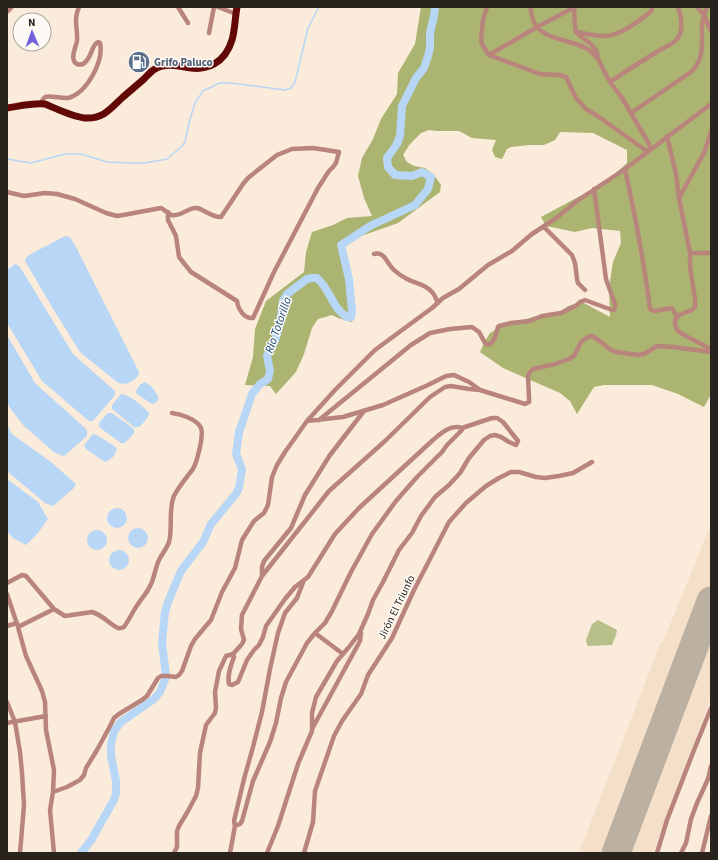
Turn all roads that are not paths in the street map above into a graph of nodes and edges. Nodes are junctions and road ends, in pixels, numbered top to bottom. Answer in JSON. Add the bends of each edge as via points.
{"nodes":[{"id":1,"x":12,"y":7,"type":"edge"},
{"id":2,"x":79,"y":7,"type":"edge"},
{"id":3,"x":178,"y":7,"type":"edge"},
{"id":4,"x":214,"y":7,"type":"edge"},
{"id":5,"x":218,"y":7,"type":"edge"},
{"id":6,"x":487,"y":7,"type":"edge"},
{"id":7,"x":531,"y":7,"type":"edge"},
{"id":8,"x":574,"y":7,"type":"edge"},
{"id":9,"x":652,"y":7,"type":"edge"},
{"id":10,"x":678,"y":7,"type":"edge"},
{"id":11,"x":697,"y":7,"type":"edge"},
{"id":12,"x":707,"y":7,"type":"edge"},
{"id":13,"x":236,"y":11,"type":"edge"},
{"id":14,"x":7,"y":12,"type":"edge"},
{"id":15,"x":704,"y":14,"type":"junction"},
{"id":16,"x":188,"y":23,"type":"dead end"},
{"id":17,"x":537,"y":27,"type":"junction"},
{"id":18,"x":711,"y":31,"type":"edge"},
{"id":19,"x":576,"y":32,"type":"junction"},
{"id":20,"x":209,"y":33,"type":"dead end"},
{"id":21,"x":490,"y":55,"type":"junction"},
{"id":22,"x":598,"y":59,"type":"junction"},
{"id":23,"x":610,"y":82,"type":"junction"},
{"id":24,"x":41,"y":104,"type":"junction"},
{"id":25,"x":711,"y":104,"type":"edge"},
{"id":26,"x":7,"y":108,"type":"edge"},
{"id":27,"x":631,"y":113,"type":"junction"},
{"id":28,"x":711,"y":131,"type":"edge"},
{"id":29,"x":668,"y":136,"type":"junction"},
{"id":30,"x":648,"y":152,"type":"junction"},
{"id":31,"x":625,"y":169,"type":"junction"},
{"id":32,"x":594,"y":189,"type":"junction"},
{"id":33,"x":7,"y":192,"type":"edge"},
{"id":34,"x":679,"y":198,"type":"junction"},
{"id":35,"x":168,"y":212,"type":"junction"},
{"id":36,"x":544,"y":227,"type":"junction"},
{"id":37,"x":690,"y":253,"type":"junction"},
{"id":38,"x":711,"y":253,"type":"edge"},
{"id":39,"x":374,"y":254,"type":"dead end"},
{"id":40,"x":585,"y":290,"type":"dead end"},
{"id":41,"x":438,"y":303,"type":"junction"},
{"id":42,"x":677,"y":317,"type":"junction"},
{"id":43,"x":711,"y":349,"type":"edge"},
{"id":44,"x":711,"y":352,"type":"edge"},
{"id":45,"x":480,"y":390,"type":"junction"},
{"id":46,"x":365,"y":410,"type":"junction"},
{"id":47,"x":172,"y":413,"type":"dead end"},
{"id":48,"x":319,"y":420,"type":"junction"},
{"id":49,"x":307,"y":421,"type":"junction"},
{"id":50,"x":462,"y":428,"type":"junction"},
{"id":51,"x":592,"y":462,"type":"dead end"},
{"id":52,"x":262,"y":576,"type":"junction"},
{"id":53,"x":304,"y":580,"type":"junction"},
{"id":54,"x":7,"y":583,"type":"edge"},
{"id":55,"x":7,"y":594,"type":"edge"},
{"id":56,"x":54,"y":609,"type":"junction"},
{"id":57,"x":18,"y":625,"type":"junction"},
{"id":58,"x":7,"y":626,"type":"edge"},
{"id":59,"x":362,"y":628,"type":"junction"},
{"id":60,"x":315,"y":633,"type":"junction"},
{"id":61,"x":233,"y":654,"type":"junction"},
{"id":62,"x":343,"y":654,"type":"junction"},
{"id":63,"x":7,"y":702,"type":"edge"},
{"id":64,"x":711,"y":708,"type":"edge"},
{"id":65,"x":46,"y":716,"type":"junction"},
{"id":66,"x":15,"y":722,"type":"junction"},
{"id":67,"x":7,"y":723,"type":"edge"},
{"id":68,"x":312,"y":731,"type":"junction"},
{"id":69,"x":711,"y":766,"type":"edge"},
{"id":70,"x":53,"y":792,"type":"junction"},
{"id":71,"x":711,"y":816,"type":"edge"},
{"id":72,"x":235,"y":826,"type":"junction"},
{"id":73,"x":658,"y":852,"type":"edge"},
{"id":74,"x":20,"y":853,"type":"edge"},
{"id":75,"x":54,"y":853,"type":"edge"},
{"id":76,"x":174,"y":853,"type":"edge"},
{"id":77,"x":230,"y":853,"type":"edge"},
{"id":78,"x":267,"y":853,"type":"edge"},
{"id":79,"x":304,"y":853,"type":"edge"},
{"id":80,"x":681,"y":853,"type":"edge"},
{"id":81,"x":702,"y":853,"type":"edge"}],
"edges":[{"from":1,"to":14,"type":"street"},
{"from":2,"to":24,"type":"street","via":[[74,61],[79,65],[84,63],[95,44],[100,42],[95,71],[83,89],[75,94],[68,98],[47,96]]},
{"from":3,"to":16,"type":"street"},
{"from":4,"to":20,"type":"street"},
{"from":5,"to":13,"type":"street"},
{"from":6,"to":21,"type":"street","via":[[480,39]]},
{"from":7,"to":17,"type":"street"},
{"from":8,"to":17,"type":"street"},
{"from":8,"to":19,"type":"street"},
{"from":9,"to":19,"type":"street","via":[[648,14],[609,36]]},
{"from":10,"to":23,"type":"street","via":[[681,25],[678,38]]},
{"from":11,"to":15,"type":"street"},
{"from":12,"to":15,"type":"street"},
{"from":13,"to":24,"type":"highway","via":[[232,39],[224,57],[212,66],[190,68],[170,65],[157,68],[111,110],[95,118],[72,115]]},
{"from":15,"to":18,"type":"street"},
{"from":15,"to":27,"type":"street","via":[[702,52],[696,67]]},
{"from":17,"to":21,"type":"street"},
{"from":17,"to":22,"type":"street","via":[[546,34],[588,50]]},
{"from":19,"to":22,"type":"street","via":[[591,44],[597,52]]},
{"from":21,"to":30,"type":"street","via":[[540,74],[566,77],[576,98],[586,109]]},
{"from":22,"to":23,"type":"street"},
{"from":23,"to":27,"type":"street"},
{"from":24,"to":26,"type":"highway"},
{"from":25,"to":29,"type":"street"},
{"from":27,"to":30,"type":"street","via":[[649,144]]},
{"from":28,"to":34,"type":"street","via":[[705,151]]},
{"from":29,"to":30,"type":"street"},
{"from":29,"to":34,"type":"street"},
{"from":30,"to":31,"type":"street"},
{"from":31,"to":32,"type":"street"},
{"from":31,"to":42,"type":"street","via":[[650,309],[672,308]]},
{"from":32,"to":36,"type":"street"},
{"from":32,"to":48,"type":"street","via":[[606,279],[615,304],[614,310],[585,300],[561,312],[499,326],[491,344],[485,343],[480,332],[472,327],[430,334],[411,345]]},
{"from":33,"to":35,"type":"street","via":[[24,196],[57,194],[117,216],[160,208]]},
{"from":34,"to":37,"type":"street"},
{"from":35,"to":35,"type":"street","via":[[180,257],[191,272],[237,301],[241,313],[253,318],[318,188],[333,168],[340,152],[313,148],[292,149],[277,155],[248,178],[221,217],[217,218],[196,208],[176,215]]},
{"from":36,"to":40,"type":"street","via":[[572,255],[578,282]]},
{"from":36,"to":41,"type":"street"},
{"from":37,"to":38,"type":"street"},
{"from":37,"to":42,"type":"street","via":[[695,307]]},
{"from":39,"to":41,"type":"street","via":[[383,256],[394,270],[407,279],[427,287]]},
{"from":41,"to":49,"type":"street","via":[[375,350]]},
{"from":42,"to":43,"type":"street","via":[[677,330]]},
{"from":44,"to":45,"type":"street","via":[[657,346],[638,356],[611,350],[592,336],[582,342],[574,356],[530,372],[530,398],[526,404]]},
{"from":45,"to":46,"type":"street","via":[[462,378],[446,376],[383,405]]},
{"from":45,"to":52,"type":"street","via":[[451,386],[445,387],[430,398],[329,491]]},
{"from":46,"to":48,"type":"street","via":[[343,417]]},
{"from":46,"to":52,"type":"street","via":[[330,455],[305,495],[291,528],[264,561]]},
{"from":47,"to":56,"type":"street","via":[[197,423],[202,435],[193,468],[173,498],[168,545],[159,560],[151,585],[124,627],[120,628],[96,613],[65,616]]},
{"from":48,"to":49,"type":"street"},
{"from":49,"to":70,"type":"street","via":[[277,465],[272,477],[268,505],[242,540],[235,568],[211,620],[191,646],[180,675],[161,676],[147,696],[114,718],[80,780]]},
{"from":50,"to":53,"type":"street","via":[[455,426],[432,440],[359,508],[335,534]]},
{"from":50,"to":59,"type":"street","via":[[497,418],[518,441],[516,445],[512,444],[495,435],[484,440],[460,473],[435,497],[399,550],[373,600]]},
{"from":50,"to":60,"type":"street","via":[[396,501],[372,534],[325,624]]},
{"from":51,"to":79,"type":"street","name":"Jirón El Triunfo","via":[[573,472],[545,478],[511,472],[486,486],[449,522],[395,632],[368,675],[361,694],[334,736],[315,790],[313,822]]},
{"from":52,"to":61,"type":"street","via":[[242,615],[241,629],[244,640]]},
{"from":53,"to":61,"type":"street","via":[[295,587],[266,626],[263,637],[247,660],[238,682],[232,685],[228,680]]},
{"from":53,"to":72,"type":"street","via":[[297,598],[285,613],[278,633],[262,712],[234,821]]},
{"from":54,"to":56,"type":"street","via":[[22,575],[26,576]]},
{"from":55,"to":57,"type":"street"},
{"from":56,"to":57,"type":"street"},
{"from":57,"to":58,"type":"street"},
{"from":57,"to":65,"type":"street","via":[[26,656],[42,691]]},
{"from":59,"to":62,"type":"street"},
{"from":59,"to":68,"type":"street","via":[[360,641]]},
{"from":60,"to":62,"type":"street"},
{"from":60,"to":72,"type":"street","via":[[286,682],[270,742],[253,781],[242,821]]},
{"from":61,"to":76,"type":"street","via":[[226,656],[219,671],[215,692],[215,714],[206,725],[200,753],[198,788],[177,831],[177,847]]},
{"from":62,"to":68,"type":"street","via":[[316,697],[312,713]]},
{"from":63,"to":66,"type":"street"},
{"from":64,"to":73,"type":"street","via":[[667,820]]},
{"from":65,"to":66,"type":"street"},
{"from":65,"to":70,"type":"street","via":[[46,730],[54,770]]},
{"from":66,"to":67,"type":"street"},
{"from":66,"to":74,"type":"street","via":[[24,805]]},
{"from":68,"to":78,"type":"street"},
{"from":69,"to":80,"type":"street"},
{"from":70,"to":75,"type":"street","via":[[50,810]]},
{"from":71,"to":81,"type":"street"},
{"from":72,"to":77,"type":"street"}]}
